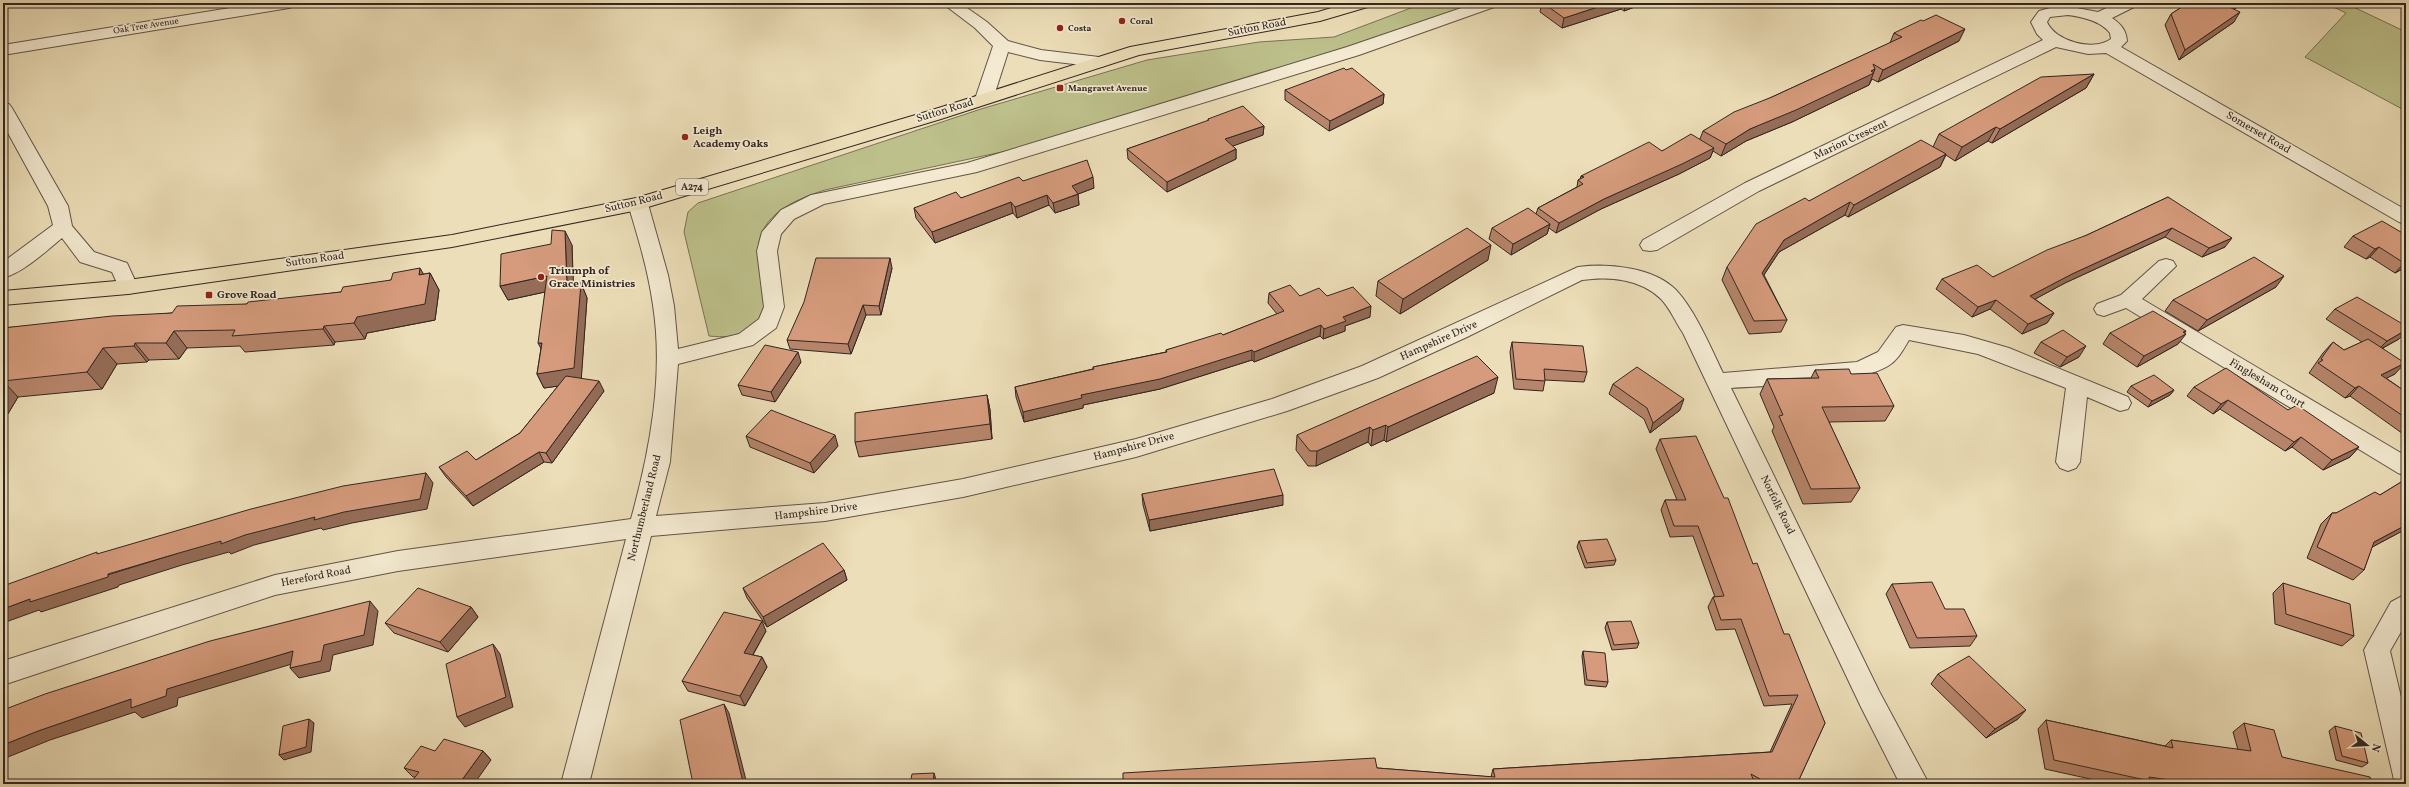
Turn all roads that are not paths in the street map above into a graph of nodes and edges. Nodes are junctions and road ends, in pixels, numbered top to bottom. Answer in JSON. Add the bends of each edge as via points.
{"nodes":[{"id":1,"x":289,"y":3,"type":"edge"},
{"id":2,"x":950,"y":3,"type":"edge"},
{"id":3,"x":1365,"y":3,"type":"edge"},
{"id":4,"x":1491,"y":3,"type":"edge"},
{"id":5,"x":2130,"y":3,"type":"edge"},
{"id":6,"x":2098,"y":18,"type":"junction"},
{"id":7,"x":2056,"y":40,"type":"junction"},
{"id":8,"x":1002,"y":45,"type":"junction"},
{"id":9,"x":2110,"y":48,"type":"junction"},
{"id":10,"x":3,"y":50,"type":"edge"},
{"id":11,"x":1099,"y":62,"type":"junction"},
{"id":12,"x":984,"y":99,"type":"junction"},
{"id":13,"x":3,"y":108,"type":"edge"},
{"id":14,"x":638,"y":204,"type":"junction"},
{"id":15,"x":2406,"y":218,"type":"edge"},
{"id":16,"x":64,"y":227,"type":"junction"},
{"id":17,"x":1650,"y":246,"type":"dead end"},
{"id":18,"x":2166,"y":266,"type":"dead end"},
{"id":19,"x":3,"y":271,"type":"edge"},
{"id":20,"x":1600,"y":271,"type":"joint"},
{"id":21,"x":128,"y":286,"type":"junction"},
{"id":22,"x":3,"y":298,"type":"edge"},
{"id":23,"x":2128,"y":300,"type":"junction"},
{"id":24,"x":2104,"y":309,"type":"dead end"},
{"id":25,"x":668,"y":359,"type":"junction"},
{"id":26,"x":1717,"y":381,"type":"junction"},
{"id":27,"x":2076,"y":385,"type":"junction"},
{"id":28,"x":2120,"y":403,"type":"dead end"},
{"id":29,"x":2068,"y":462,"type":"dead end"},
{"id":30,"x":2406,"y":467,"type":"edge"},
{"id":31,"x":641,"y":527,"type":"junction"},
{"id":32,"x":2406,"y":604,"type":"edge"},
{"id":33,"x":3,"y":673,"type":"edge"},
{"id":34,"x":2406,"y":777,"type":"edge"},
{"id":35,"x":575,"y":784,"type":"edge"},
{"id":36,"x":1915,"y":784,"type":"edge"}],
"edges":[{"from":1,"to":10,"type":"street","name":"Oak Tree Avenue"},
{"from":2,"to":8,"type":"street","via":[[981,25]]},
{"from":3,"to":11,"type":"main road","name":"Sutton Road","number":"A274","via":[[1320,16],[1136,51]]},
{"from":4,"to":25,"type":"street","via":[[1353,51],[970,168],[818,200],[797,207],[774,227],[767,242],[767,258],[775,301],[774,313],[766,325],[751,337]]},
{"from":5,"to":6,"type":"street"},
{"from":6,"to":7,"type":"street","via":[[2073,11],[2047,12],[2039,19],[2039,24],[2046,34]]},
{"from":6,"to":9,"type":"street","via":[[2113,27],[2118,34],[2119,41]]},
{"from":7,"to":9,"type":"street","via":[[2081,49]]},
{"from":7,"to":17,"type":"street","name":"Marion Crescent","via":[[1752,187]]},
{"from":8,"to":11,"type":"street","via":[[1040,56]]},
{"from":8,"to":12,"type":"street"},
{"from":9,"to":15,"type":"street","name":"Somerset Road"},
{"from":11,"to":12,"type":"main road","name":"Sutton Road","number":"A274"},
{"from":12,"to":14,"type":"main road","name":"Sutton Road","number":"A274"},
{"from":13,"to":16,"type":"street","via":[[58,206]]},
{"from":14,"to":21,"type":"main road","name":"Sutton Road","number":"A274","via":[[452,241]]},
{"from":14,"to":25,"type":"street","name":"Northumberland Road","via":[[658,275],[664,306]]},
{"from":16,"to":19,"type":"street"},
{"from":16,"to":21,"type":"street","via":[[87,257],[120,268]]},
{"from":18,"to":23,"type":"street"},
{"from":20,"to":26,"type":"street","name":"Norfolk Road","via":[[1639,277],[1660,287],[1669,295],[1693,332]]},
{"from":20,"to":31,"type":"street","name":"Hampshire Drive","via":[[1578,274],[1460,332],[1370,372],[1279,405],[1136,448],[963,488],[862,506],[762,518]]},
{"from":21,"to":22,"type":"main road","name":"Sutton Road","number":"A274"},
{"from":23,"to":24,"type":"street"},
{"from":23,"to":30,"type":"street","name":"Finglesham Court"},
{"from":25,"to":31,"type":"street","name":"Northumberland Road","via":[[658,462]]},
{"from":26,"to":27,"type":"street","via":[[1858,370],[1880,363],[1894,349],[1904,332],[1984,348]]},
{"from":26,"to":36,"type":"street","name":"Norfolk Road","via":[[1870,698]]},
{"from":27,"to":28,"type":"street"},
{"from":27,"to":29,"type":"street"},
{"from":31,"to":33,"type":"street","name":"Hereford Road","via":[[398,561],[275,585]]},
{"from":31,"to":35,"type":"street","name":"Northumberland Road"},
{"from":32,"to":34,"type":"street","via":[[2377,650]]}]}
